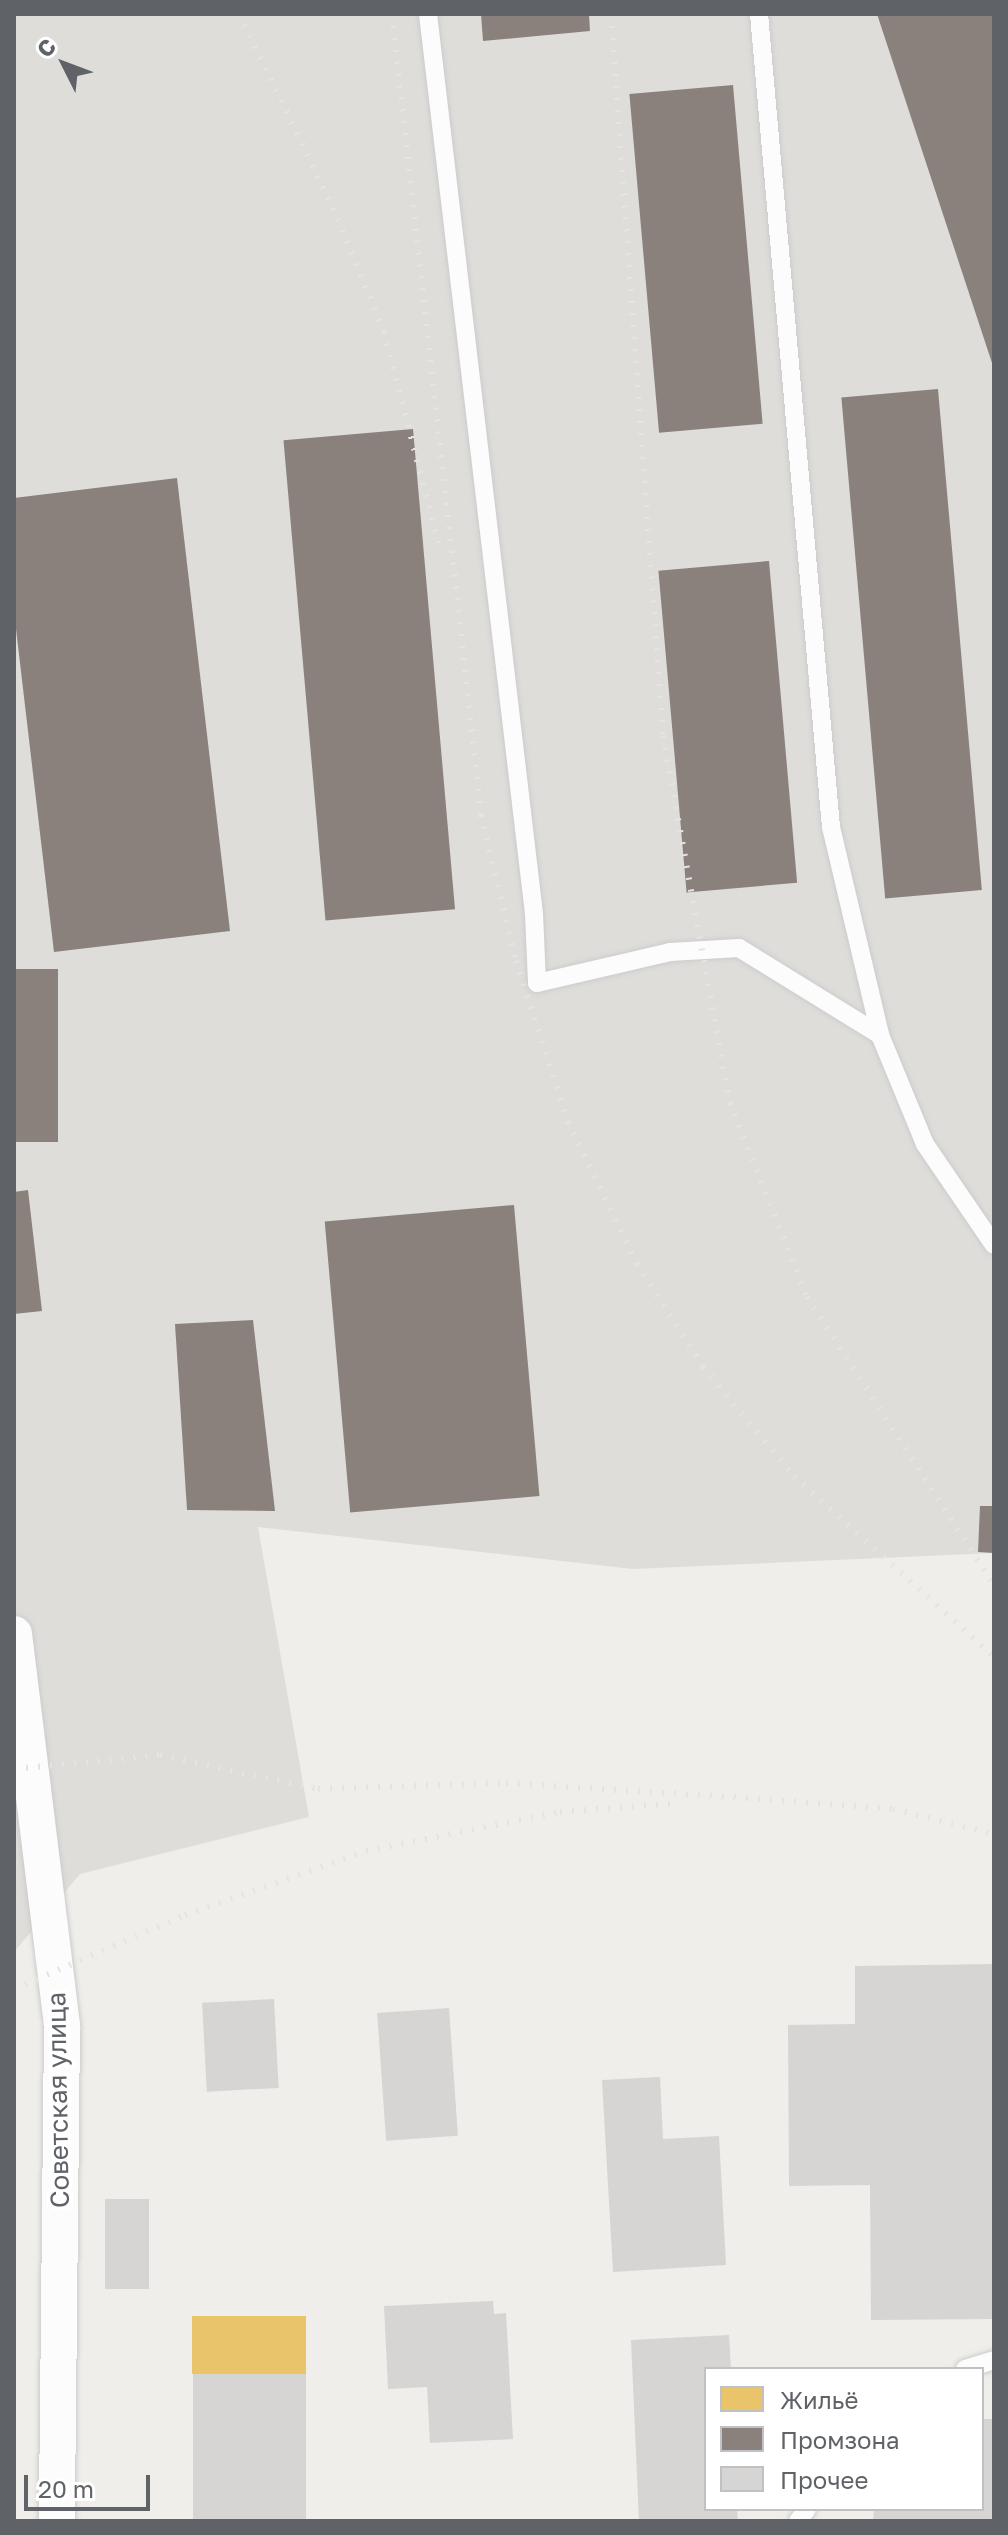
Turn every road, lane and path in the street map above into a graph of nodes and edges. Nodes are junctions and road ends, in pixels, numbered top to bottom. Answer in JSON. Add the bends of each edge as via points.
{"nodes":[{"id":1,"x":428,"y":14,"type":"edge"},
{"id":2,"x":759,"y":14,"type":"edge"},
{"id":3,"x":880,"y":1035,"type":"junction"},
{"id":4,"x":994,"y":1245,"type":"edge"},
{"id":5,"x":14,"y":1634,"type":"edge"},
{"id":6,"x":994,"y":2360,"type":"edge"},
{"id":7,"x":971,"y":2367,"type":"edge"},
{"id":8,"x":57,"y":2521,"type":"edge"}],
"edges":[{"from":1,"to":3,"type":"lane","via":[[534,914],[537,983],[670,952],[739,948]]},
{"from":2,"to":3,"type":"lane","via":[[831,827]]},
{"from":3,"to":4,"type":"lane","via":[[925,1144]]},
{"from":5,"to":8,"type":"street","name":"Советская улица","via":[[62,2026]]},
{"from":6,"to":7,"type":"lane"}]}
